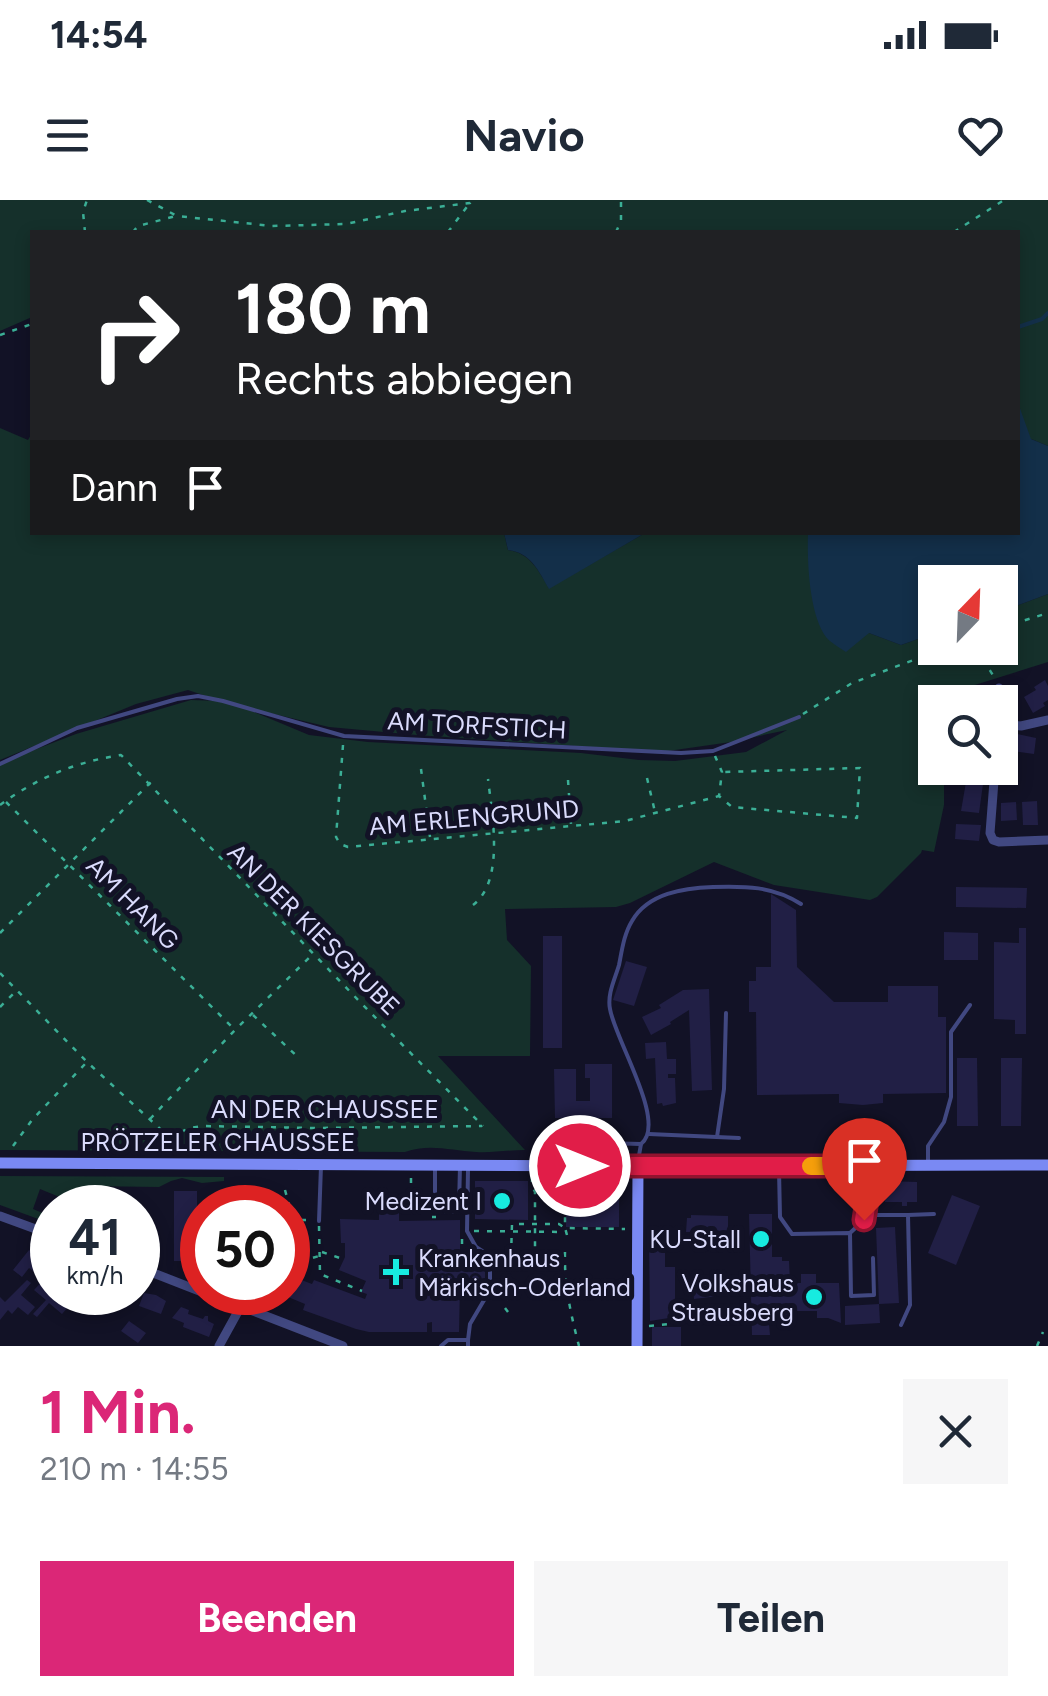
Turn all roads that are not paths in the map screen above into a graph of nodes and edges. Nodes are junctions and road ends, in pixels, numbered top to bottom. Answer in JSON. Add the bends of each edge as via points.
{"nodes":[{"id":1,"x":799,"y":716,"type":"road end"},
{"id":2,"x":1048,"y":720,"type":"edge"},
{"id":3,"x":1018,"y":726,"type":"edge"},
{"id":4,"x":0,"y":764,"type":"edge"},
{"id":5,"x":993,"y":785,"type":"edge"},
{"id":6,"x":1048,"y":840,"type":"edge"},
{"id":7,"x":801,"y":904,"type":"dead end"},
{"id":8,"x":970,"y":1005,"type":"dead end"},
{"id":9,"x":726,"y":1013,"type":"dead end"},
{"id":10,"x":650,"y":1134,"type":"junction"},
{"id":11,"x":717,"y":1137,"type":"junction"},
{"id":12,"x":739,"y":1138,"type":"dead end"},
{"id":13,"x":564,"y":1142,"type":"dead end"},
{"id":14,"x":641,"y":1144,"type":"junction"},
{"id":15,"x":0,"y":1163,"type":"edge"},
{"id":16,"x":321,"y":1165,"type":"junction"},
{"id":17,"x":464,"y":1165,"type":"junction"},
{"id":18,"x":928,"y":1165,"type":"junction"},
{"id":19,"x":1048,"y":1165,"type":"edge"},
{"id":20,"x":638,"y":1166,"type":"junction"},
{"id":21,"x":779,"y":1166,"type":"junction"},
{"id":22,"x":866,"y":1166,"type":"junction"},
{"id":23,"x":435,"y":1170,"type":"junction"},
{"id":24,"x":908,"y":1214,"type":"junction"},
{"id":25,"x":934,"y":1214,"type":"dead end"},
{"id":26,"x":865,"y":1215,"type":"junction"},
{"id":27,"x":0,"y":1216,"type":"edge"},
{"id":28,"x":319,"y":1221,"type":"road end"},
{"id":29,"x":30,"y":1228,"type":"edge"},
{"id":30,"x":850,"y":1233,"type":"junction"},
{"id":31,"x":476,"y":1247,"type":"junction"},
{"id":32,"x":477,"y":1257,"type":"road end"},
{"id":33,"x":873,"y":1258,"type":"dead end"},
{"id":34,"x":236,"y":1315,"type":"edge"},
{"id":35,"x":263,"y":1315,"type":"edge"},
{"id":36,"x":901,"y":1325,"type":"dead end"},
{"id":37,"x":468,"y":1343,"type":"edge"},
{"id":38,"x":220,"y":1346,"type":"edge"},
{"id":39,"x":342,"y":1346,"type":"edge"},
{"id":40,"x":440,"y":1346,"type":"edge"},
{"id":41,"x":637,"y":1346,"type":"edge"}],
"edges":[{"from":1,"to":4,"type":"lane","name":"AM TORFSTICH","via":[[712,751],[681,753],[344,736],[198,696],[77,728]]},
{"from":2,"to":3,"type":"street"},
{"from":5,"to":6,"type":"street","via":[[994,840]]},
{"from":7,"to":10,"type":"lane","via":[[757,886],[686,888],[633,918],[609,1004],[644,1095]]},
{"from":8,"to":18,"type":"lane","via":[[951,1032],[951,1096],[928,1146]]},
{"from":9,"to":11,"type":"lane"},
{"from":10,"to":11,"type":"lane"},
{"from":10,"to":14,"type":"lane"},
{"from":11,"to":12,"type":"lane"},
{"from":13,"to":14,"type":"lane"},
{"from":14,"to":20,"type":"lane"},
{"from":15,"to":16,"type":"main road","name":"PRÖTZELER CHAUSSEE"},
{"from":16,"to":23,"type":"main road","name":"PRÖTZELER CHAUSSEE"},
{"from":16,"to":28,"type":"lane"},
{"from":17,"to":20,"type":"main road","name":"PRÖTZELER CHAUSSEE"},
{"from":17,"to":23,"type":"main road","name":"PRÖTZELER CHAUSSEE"},
{"from":17,"to":23,"type":"lane","via":[[455,1212],[441,1212],[435,1204]]},
{"from":17,"to":31,"type":"lane","via":[[468,1231]]},
{"from":18,"to":19,"type":"main road","name":"PRÖTZELER CHAUSSEE"},
{"from":18,"to":22,"type":"main road","name":"PRÖTZELER CHAUSSEE"},
{"from":20,"to":21,"type":"main road","name":"PRÖTZELER CHAUSSEE"},
{"from":20,"to":41,"type":"main road"},
{"from":21,"to":22,"type":"main road","name":"PRÖTZELER CHAUSSEE"},
{"from":21,"to":30,"type":"lane","via":[[780,1217],[792,1234]]},
{"from":22,"to":26,"type":"lane"},
{"from":24,"to":25,"type":"lane"},
{"from":24,"to":26,"type":"lane"},
{"from":24,"to":36,"type":"lane","via":[[910,1305]]},
{"from":26,"to":30,"type":"lane"},
{"from":27,"to":29,"type":"street"},
{"from":30,"to":33,"type":"lane","via":[[850,1296],[874,1295]]},
{"from":31,"to":32,"type":"lane"},
{"from":31,"to":37,"type":"lane","via":[[489,1256],[490,1290],[470,1324]]},
{"from":34,"to":38,"type":"street"},
{"from":35,"to":39,"type":"street"},
{"from":37,"to":40,"type":"lane","via":[[448,1340]]}]}
